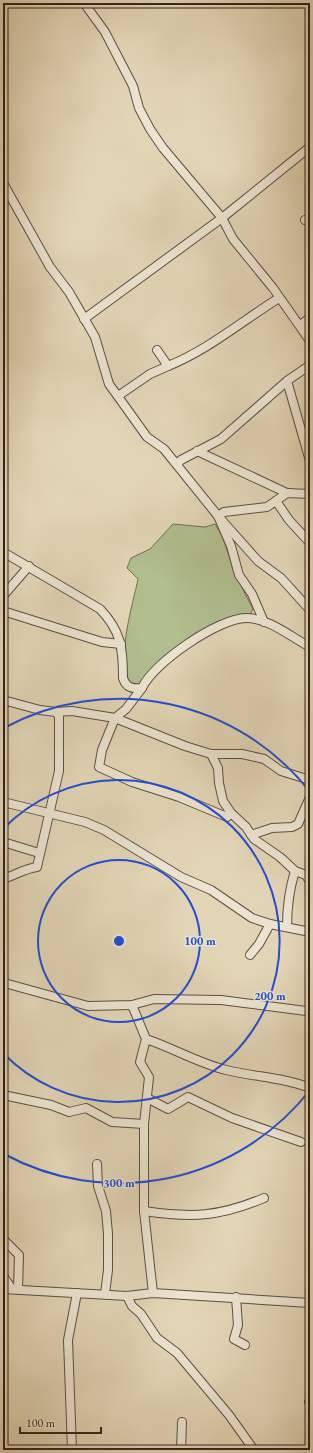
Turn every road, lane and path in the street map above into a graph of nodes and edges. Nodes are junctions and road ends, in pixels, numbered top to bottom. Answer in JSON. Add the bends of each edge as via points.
{"nodes":[{"id":1,"x":84,"y":3,"type":"edge"},
{"id":2,"x":310,"y":147,"type":"edge"},
{"id":3,"x":3,"y":183,"type":"edge"},
{"id":4,"x":222,"y":218,"type":"junction"},
{"id":5,"x":279,"y":298,"type":"junction"},
{"id":6,"x":310,"y":318,"type":"edge"},
{"id":7,"x":84,"y":319,"type":"junction"},
{"id":8,"x":300,"y":325,"type":"junction"},
{"id":9,"x":310,"y":341,"type":"edge"},
{"id":10,"x":157,"y":350,"type":"dead end"},
{"id":11,"x":310,"y":365,"type":"edge"},
{"id":12,"x":168,"y":366,"type":"junction"},
{"id":13,"x":287,"y":381,"type":"junction"},
{"id":14,"x":118,"y":396,"type":"junction"},
{"id":15,"x":197,"y":451,"type":"junction"},
{"id":16,"x":310,"y":462,"type":"edge"},
{"id":17,"x":177,"y":464,"type":"junction"},
{"id":18,"x":287,"y":493,"type":"junction"},
{"id":19,"x":310,"y":494,"type":"edge"},
{"id":20,"x":276,"y":501,"type":"junction"},
{"id":21,"x":218,"y":516,"type":"junction"},
{"id":22,"x":310,"y":543,"type":"edge"},
{"id":23,"x":3,"y":552,"type":"edge"},
{"id":24,"x":29,"y":566,"type":"junction"},
{"id":25,"x":3,"y":596,"type":"edge"},
{"id":26,"x":310,"y":610,"type":"edge"},
{"id":27,"x":3,"y":611,"type":"edge"},
{"id":28,"x":264,"y":622,"type":"junction"},
{"id":29,"x":121,"y":644,"type":"junction"},
{"id":30,"x":310,"y":647,"type":"edge"},
{"id":31,"x":142,"y":688,"type":"junction"},
{"id":32,"x":3,"y":700,"type":"edge"},
{"id":33,"x":56,"y":712,"type":"junction"},
{"id":34,"x":115,"y":718,"type":"junction"},
{"id":35,"x":211,"y":754,"type":"junction"},
{"id":36,"x":310,"y":780,"type":"edge"},
{"id":37,"x":310,"y":797,"type":"edge"},
{"id":38,"x":3,"y":802,"type":"edge"},
{"id":39,"x":231,"y":813,"type":"junction"},
{"id":40,"x":49,"y":814,"type":"junction"},
{"id":41,"x":251,"y":834,"type":"junction"},
{"id":42,"x":3,"y":842,"type":"edge"},
{"id":43,"x":39,"y":853,"type":"junction"},
{"id":44,"x":295,"y":871,"type":"junction"},
{"id":45,"x":3,"y":879,"type":"edge"},
{"id":46,"x":310,"y":882,"type":"edge"},
{"id":47,"x":270,"y":924,"type":"junction"},
{"id":48,"x":287,"y":927,"type":"junction"},
{"id":49,"x":310,"y":932,"type":"edge"},
{"id":50,"x":250,"y":955,"type":"dead end"},
{"id":51,"x":3,"y":981,"type":"edge"},
{"id":52,"x":132,"y":1005,"type":"junction"},
{"id":53,"x":310,"y":1013,"type":"edge"},
{"id":54,"x":146,"y":1039,"type":"junction"},
{"id":55,"x":310,"y":1088,"type":"edge"},
{"id":56,"x":3,"y":1095,"type":"edge"},
{"id":57,"x":147,"y":1098,"type":"junction"},
{"id":58,"x":144,"y":1124,"type":"junction"},
{"id":59,"x":301,"y":1142,"type":"dead end"},
{"id":60,"x":97,"y":1164,"type":"dead end"},
{"id":61,"x":264,"y":1198,"type":"dead end"},
{"id":62,"x":144,"y":1211,"type":"junction"},
{"id":63,"x":3,"y":1239,"type":"edge"},
{"id":64,"x":3,"y":1276,"type":"edge"},
{"id":65,"x":3,"y":1289,"type":"edge"},
{"id":66,"x":15,"y":1289,"type":"junction"},
{"id":67,"x":77,"y":1293,"type":"junction"},
{"id":68,"x":153,"y":1293,"type":"junction"},
{"id":69,"x":105,"y":1294,"type":"junction"},
{"id":70,"x":127,"y":1296,"type":"junction"},
{"id":71,"x":236,"y":1297,"type":"junction"},
{"id":72,"x":310,"y":1303,"type":"edge"},
{"id":73,"x":245,"y":1345,"type":"dead end"},
{"id":74,"x":182,"y":1422,"type":"dead end"},
{"id":75,"x":72,"y":1450,"type":"edge"},
{"id":76,"x":181,"y":1450,"type":"edge"},
{"id":77,"x":254,"y":1450,"type":"edge"}],
"edges":[{"from":1,"to":4,"type":"street","via":[[105,32],[134,86],[143,118],[163,148]]},
{"from":2,"to":4,"type":"street"},
{"from":3,"to":7,"type":"street","via":[[50,267],[69,292]]},
{"from":4,"to":5,"type":"street","via":[[233,239]]},
{"from":4,"to":7,"type":"street"},
{"from":5,"to":8,"type":"street"},
{"from":5,"to":12,"type":"street","via":[[197,351]]},
{"from":6,"to":8,"type":"street"},
{"from":7,"to":14,"type":"street","via":[[95,337],[109,384]]},
{"from":8,"to":9,"type":"street"},
{"from":10,"to":12,"type":"street"},
{"from":11,"to":13,"type":"street"},
{"from":12,"to":14,"type":"street","via":[[150,374]]},
{"from":13,"to":15,"type":"street","via":[[221,439]]},
{"from":13,"to":16,"type":"street"},
{"from":14,"to":17,"type":"street","via":[[147,437],[164,449]]},
{"from":15,"to":17,"type":"street"},
{"from":15,"to":18,"type":"street"},
{"from":17,"to":21,"type":"street"},
{"from":18,"to":19,"type":"street"},
{"from":18,"to":20,"type":"street"},
{"from":20,"to":21,"type":"street","via":[[267,507],[224,512]]},
{"from":20,"to":22,"type":"street"},
{"from":21,"to":26,"type":"street","via":[[258,561],[281,578]]},
{"from":21,"to":28,"type":"street","via":[[231,546],[239,575],[252,594]]},
{"from":23,"to":24,"type":"street"},
{"from":24,"to":25,"type":"street"},
{"from":24,"to":29,"type":"street","via":[[100,609],[112,621]]},
{"from":27,"to":29,"type":"street","via":[[102,642]]},
{"from":28,"to":30,"type":"street"},
{"from":28,"to":31,"type":"street","via":[[247,618],[227,622],[203,634],[159,666]]},
{"from":29,"to":31,"type":"street","via":[[124,684]]},
{"from":31,"to":34,"type":"street","via":[[126,709]]},
{"from":32,"to":33,"type":"street"},
{"from":33,"to":34,"type":"street","via":[[72,711]]},
{"from":33,"to":40,"type":"street","via":[[59,771]]},
{"from":34,"to":35,"type":"street"},
{"from":34,"to":39,"type":"street","via":[[102,750],[100,767],[132,782],[179,797],[227,817]]},
{"from":35,"to":36,"type":"street","via":[[242,754],[264,759],[281,771]]},
{"from":35,"to":39,"type":"street","via":[[218,768],[223,800]]},
{"from":37,"to":41,"type":"street","via":[[298,824]]},
{"from":38,"to":40,"type":"street"},
{"from":39,"to":41,"type":"street"},
{"from":40,"to":43,"type":"street"},
{"from":40,"to":47,"type":"street","via":[[85,822],[104,830],[181,877],[211,890],[252,918]]},
{"from":41,"to":44,"type":"street","via":[[254,840],[284,859]]},
{"from":42,"to":43,"type":"street"},
{"from":43,"to":45,"type":"street","via":[[37,867],[22,870]]},
{"from":44,"to":46,"type":"street","via":[[306,876]]},
{"from":44,"to":48,"type":"street","via":[[290,886]]},
{"from":47,"to":48,"type":"street"},
{"from":47,"to":50,"type":"street"},
{"from":48,"to":49,"type":"street"},
{"from":51,"to":52,"type":"street","via":[[88,1006]]},
{"from":52,"to":53,"type":"street","via":[[154,999],[221,1000]]},
{"from":52,"to":54,"type":"street"},
{"from":54,"to":55,"type":"street","via":[[226,1070]]},
{"from":54,"to":57,"type":"street","via":[[140,1062],[149,1077]]},
{"from":56,"to":58,"type":"street","via":[[51,1105],[69,1112],[86,1108],[112,1122]]},
{"from":57,"to":58,"type":"street"},
{"from":57,"to":59,"type":"street","via":[[168,1109],[188,1097],[232,1118]]},
{"from":58,"to":62,"type":"street"},
{"from":60,"to":69,"type":"street","via":[[98,1186],[106,1211],[108,1234]]},
{"from":61,"to":62,"type":"street","via":[[213,1215]]},
{"from":62,"to":68,"type":"street"},
{"from":63,"to":66,"type":"street","via":[[19,1255]]},
{"from":64,"to":66,"type":"street"},
{"from":65,"to":66,"type":"street"},
{"from":66,"to":67,"type":"street"},
{"from":67,"to":69,"type":"street"},
{"from":67,"to":75,"type":"street","via":[[68,1340]]},
{"from":68,"to":70,"type":"street"},
{"from":68,"to":71,"type":"street"},
{"from":69,"to":70,"type":"street"},
{"from":70,"to":77,"type":"street","via":[[157,1338],[177,1353],[229,1415]]},
{"from":71,"to":72,"type":"street"},
{"from":71,"to":73,"type":"street","via":[[238,1325],[234,1339]]},
{"from":74,"to":76,"type":"street"}]}
